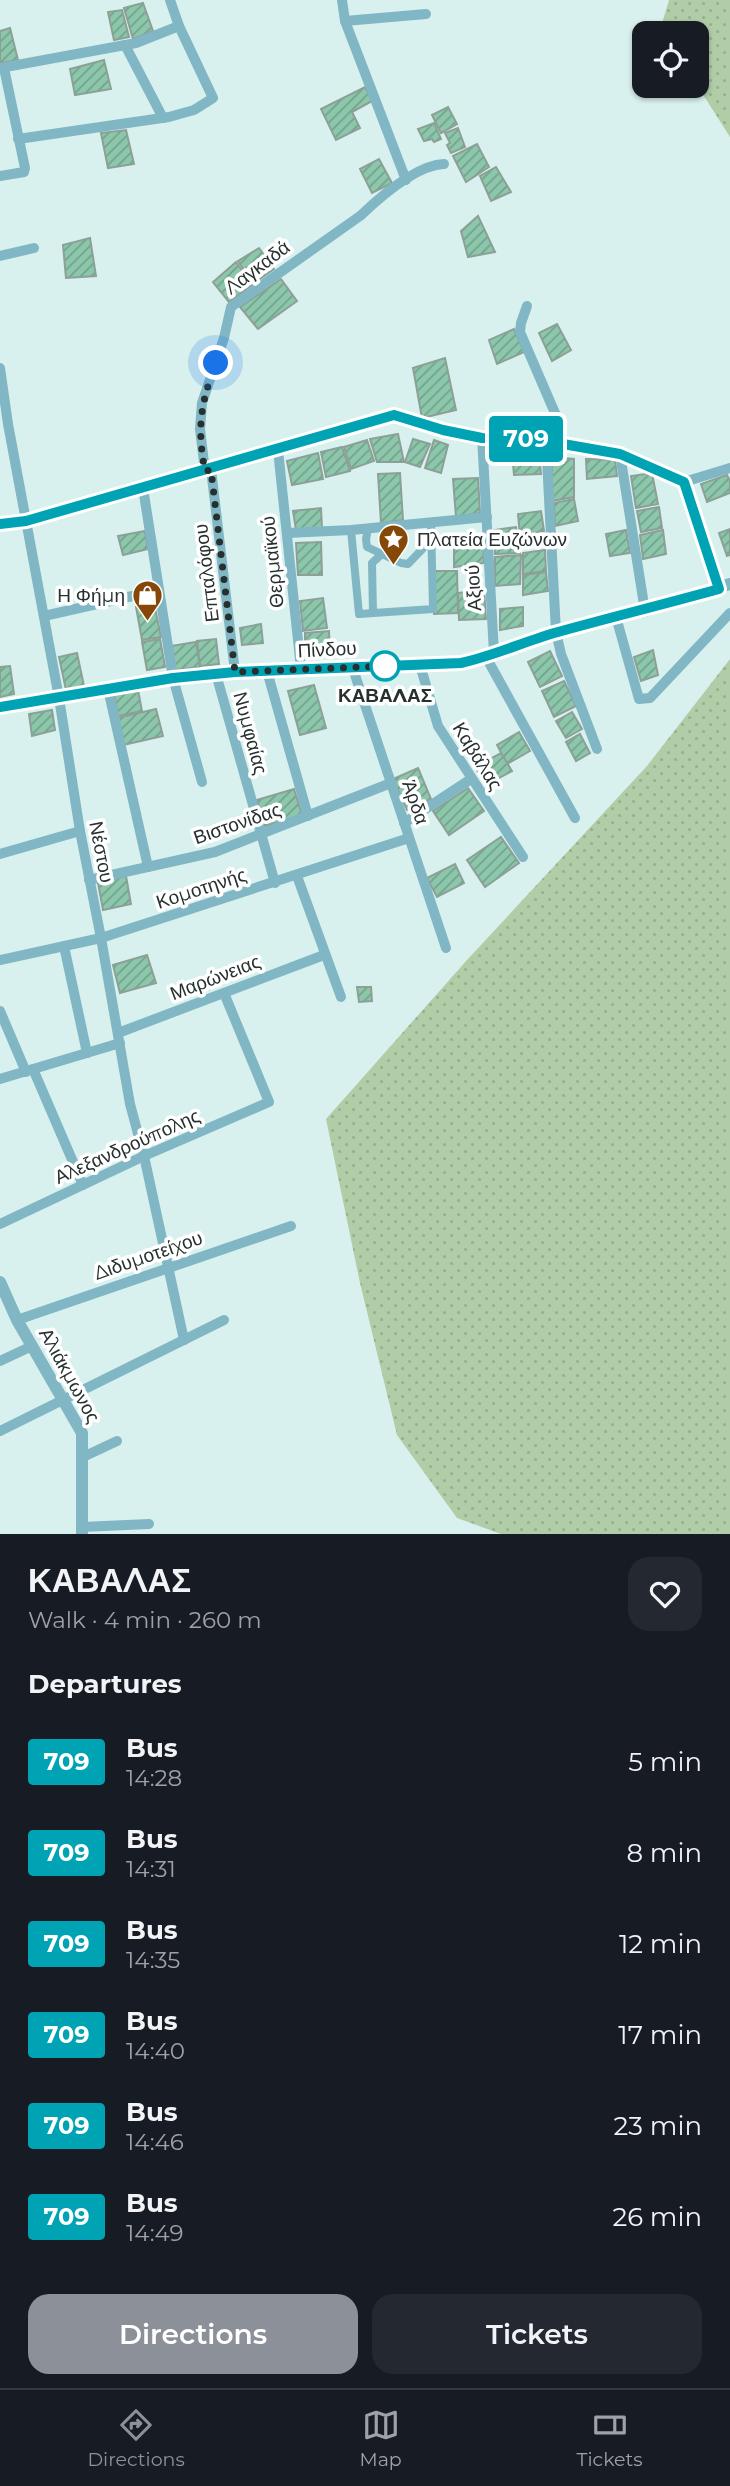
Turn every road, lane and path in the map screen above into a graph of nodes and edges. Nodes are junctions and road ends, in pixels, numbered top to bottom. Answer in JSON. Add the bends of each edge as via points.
{"nodes":[{"id":1,"x":170,"y":0,"type":"edge"},
{"id":2,"x":342,"y":0,"type":"edge"},
{"id":3,"x":426,"y":14,"type":"dead end"},
{"id":4,"x":345,"y":21,"type":"junction"},
{"id":5,"x":179,"y":26,"type":"junction"},
{"id":6,"x":125,"y":45,"type":"junction"},
{"id":7,"x":2,"y":68,"type":"edge"},
{"id":8,"x":163,"y":118,"type":"junction"},
{"id":9,"x":18,"y":139,"type":"junction"},
{"id":10,"x":444,"y":164,"type":"dead end"},
{"id":11,"x":0,"y":176,"type":"edge"},
{"id":12,"x":406,"y":180,"type":"junction"},
{"id":13,"x":34,"y":248,"type":"dead end"},
{"id":14,"x":0,"y":256,"type":"edge"},
{"id":15,"x":527,"y":306,"type":"dead end"},
{"id":16,"x":0,"y":368,"type":"edge"},
{"id":17,"x":4,"y":424,"type":"edge"},
{"id":18,"x":482,"y":438,"type":"junction"},
{"id":19,"x":546,"y":441,"type":"junction"},
{"id":20,"x":561,"y":444,"type":"junction"},
{"id":21,"x":278,"y":450,"type":"junction"},
{"id":22,"x":620,"y":454,"type":"junction"},
{"id":23,"x":730,"y":468,"type":"edge"},
{"id":24,"x":208,"y":470,"type":"junction"},
{"id":25,"x":684,"y":482,"type":"junction"},
{"id":26,"x":143,"y":488,"type":"junction"},
{"id":27,"x":487,"y":517,"type":"junction"},
{"id":28,"x":26,"y":521,"type":"junction"},
{"id":29,"x":431,"y":523,"type":"junction"},
{"id":30,"x":0,"y":524,"type":"edge"},
{"id":31,"x":368,"y":528,"type":"junction"},
{"id":32,"x":351,"y":530,"type":"junction"},
{"id":33,"x":287,"y":533,"type":"junction"},
{"id":34,"x":431,"y":540,"type":"junction"},
{"id":35,"x":382,"y":554,"type":"junction"},
{"id":36,"x":724,"y":587,"type":"edge"},
{"id":37,"x":159,"y":590,"type":"junction"},
{"id":38,"x":645,"y":611,"type":"junction"},
{"id":39,"x":730,"y":612,"type":"edge"},
{"id":40,"x":373,"y":613,"type":"junction"},
{"id":41,"x":44,"y":616,"type":"junction"},
{"id":42,"x":616,"y":617,"type":"junction"},
{"id":43,"x":556,"y":632,"type":"junction"},
{"id":44,"x":490,"y":655,"type":"junction"},
{"id":45,"x":421,"y":665,"type":"junction"},
{"id":46,"x":352,"y":666,"type":"junction"},
{"id":47,"x":302,"y":669,"type":"junction"},
{"id":48,"x":267,"y":671,"type":"junction"},
{"id":49,"x":235,"y":672,"type":"junction"},
{"id":50,"x":216,"y":674,"type":"junction"},
{"id":51,"x":173,"y":678,"type":"junction"},
{"id":52,"x":107,"y":689,"type":"junction"},
{"id":53,"x":59,"y":698,"type":"junction"},
{"id":54,"x":0,"y":707,"type":"edge"},
{"id":55,"x":597,"y":749,"type":"dead end"},
{"id":56,"x":471,"y":779,"type":"junction"},
{"id":57,"x":202,"y":782,"type":"dead end"},
{"id":58,"x":391,"y":783,"type":"junction"},
{"id":59,"x":308,"y":816,"type":"junction"},
{"id":60,"x":575,"y":818,"type":"dead end"},
{"id":61,"x":404,"y":823,"type":"junction"},
{"id":62,"x":80,"y":831,"type":"junction"},
{"id":63,"x":260,"y":834,"type":"junction"},
{"id":64,"x":409,"y":838,"type":"junction"},
{"id":65,"x":0,"y":855,"type":"edge"},
{"id":66,"x":523,"y":857,"type":"dead end"},
{"id":67,"x":148,"y":867,"type":"junction"},
{"id":68,"x":298,"y":876,"type":"junction"},
{"id":69,"x":89,"y":880,"type":"junction"},
{"id":70,"x":275,"y":883,"type":"junction"},
{"id":71,"x":101,"y":938,"type":"junction"},
{"id":72,"x":64,"y":946,"type":"junction"},
{"id":73,"x":446,"y":948,"type":"dead end"},
{"id":74,"x":324,"y":955,"type":"junction"},
{"id":75,"x":0,"y":960,"type":"edge"},
{"id":76,"x":223,"y":993,"type":"junction"},
{"id":77,"x":341,"y":998,"type":"dead end"},
{"id":78,"x":0,"y":1011,"type":"edge"},
{"id":79,"x":119,"y":1038,"type":"junction"},
{"id":80,"x":87,"y":1053,"type":"junction"},
{"id":81,"x":29,"y":1071,"type":"junction"},
{"id":82,"x":0,"y":1079,"type":"edge"},
{"id":83,"x":144,"y":1156,"type":"junction"},
{"id":84,"x":83,"y":1185,"type":"junction"},
{"id":85,"x":0,"y":1224,"type":"edge"},
{"id":86,"x":291,"y":1226,"type":"dead end"},
{"id":87,"x":167,"y":1267,"type":"junction"},
{"id":88,"x":0,"y":1282,"type":"edge"},
{"id":89,"x":17,"y":1320,"type":"junction"},
{"id":90,"x":224,"y":1320,"type":"dead end"},
{"id":91,"x":184,"y":1340,"type":"junction"},
{"id":92,"x":32,"y":1346,"type":"junction"},
{"id":93,"x":0,"y":1361,"type":"edge"},
{"id":94,"x":63,"y":1400,"type":"junction"},
{"id":95,"x":0,"y":1431,"type":"edge"},
{"id":96,"x":117,"y":1441,"type":"dead end"},
{"id":97,"x":83,"y":1457,"type":"junction"},
{"id":98,"x":149,"y":1524,"type":"dead end"},
{"id":99,"x":82,"y":1531,"type":"edge"}],
"edges":[{"from":1,"to":5,"type":"street"},
{"from":2,"to":4,"type":"street"},
{"from":3,"to":4,"type":"street"},
{"from":4,"to":12,"type":"street"},
{"from":5,"to":6,"type":"street"},
{"from":5,"to":8,"type":"street","via":[[213,98],[194,110]]},
{"from":6,"to":7,"type":"street"},
{"from":6,"to":8,"type":"street"},
{"from":7,"to":9,"type":"street"},
{"from":8,"to":9,"type":"street"},
{"from":9,"to":11,"type":"street","via":[[24,172]]},
{"from":10,"to":12,"type":"street","name":"Λαγκαδά","via":[[426,167]]},
{"from":12,"to":24,"type":"street","name":"Λαγκαδά","via":[[231,307],[202,403],[200,429]]},
{"from":13,"to":14,"type":"street"},
{"from":15,"to":20,"type":"street","via":[[520,332],[558,420]]},
{"from":16,"to":17,"type":"street","name":"Νέστου"},
{"from":17,"to":28,"type":"street","name":"Νέστου"},
{"from":18,"to":19,"type":"street"},
{"from":18,"to":21,"type":"street","via":[[394,415]]},
{"from":18,"to":27,"type":"street","name":"Αξιού"},
{"from":19,"to":20,"type":"street"},
{"from":19,"to":43,"type":"street"},
{"from":20,"to":22,"type":"street"},
{"from":21,"to":24,"type":"street"},
{"from":21,"to":33,"type":"street","name":"Θερμαϊκού"},
{"from":22,"to":25,"type":"street"},
{"from":22,"to":38,"type":"street"},
{"from":23,"to":25,"type":"street"},
{"from":24,"to":26,"type":"street"},
{"from":24,"to":49,"type":"street","name":"Επταλόφου"},
{"from":25,"to":36,"type":"street"},
{"from":26,"to":28,"type":"street"},
{"from":26,"to":37,"type":"street"},
{"from":27,"to":29,"type":"street"},
{"from":27,"to":44,"type":"street","name":"Αξιού"},
{"from":28,"to":30,"type":"street"},
{"from":28,"to":41,"type":"street","name":"Νέστου"},
{"from":29,"to":31,"type":"street"},
{"from":29,"to":34,"type":"street"},
{"from":31,"to":32,"type":"street"},
{"from":31,"to":35,"type":"street","via":[[367,547]]},
{"from":32,"to":33,"type":"street"},
{"from":32,"to":40,"type":"street","via":[[359,614]]},
{"from":33,"to":47,"type":"street","name":"Θερμαϊκού"},
{"from":34,"to":35,"type":"street","via":[[408,564]]},
{"from":34,"to":40,"type":"street","via":[[433,609]]},
{"from":35,"to":40,"type":"street","via":[[372,563]]},
{"from":36,"to":38,"type":"street","name":"Πίνδου"},
{"from":37,"to":41,"type":"street"},
{"from":37,"to":51,"type":"street"},
{"from":38,"to":42,"type":"street","name":"Πίνδου"},
{"from":39,"to":42,"type":"street","via":[[650,698],[639,699]]},
{"from":41,"to":53,"type":"street","name":"Νέστου"},
{"from":42,"to":43,"type":"street","name":"Πίνδου"},
{"from":43,"to":44,"type":"street","name":"Πίνδου"},
{"from":43,"to":55,"type":"street"},
{"from":44,"to":45,"type":"street","name":"Πίνδου","via":[[461,663]]},
{"from":44,"to":60,"type":"street"},
{"from":45,"to":46,"type":"street","name":"Πίνδου"},
{"from":45,"to":56,"type":"street","name":"Καβάλας","via":[[438,726]]},
{"from":46,"to":47,"type":"street","name":"Πίνδου"},
{"from":46,"to":58,"type":"street","name":"Άρδα"},
{"from":47,"to":48,"type":"street","name":"Πίνδου"},
{"from":48,"to":49,"type":"street","name":"Πίνδου"},
{"from":48,"to":59,"type":"street"},
{"from":49,"to":50,"type":"street","name":"Πίνδου"},
{"from":50,"to":51,"type":"street","name":"Πίνδου"},
{"from":50,"to":63,"type":"street","name":"Νυμφαίας"},
{"from":51,"to":52,"type":"street","name":"Πίνδου"},
{"from":51,"to":57,"type":"street"},
{"from":52,"to":53,"type":"street","name":"Πίνδου"},
{"from":52,"to":67,"type":"street"},
{"from":53,"to":54,"type":"street","name":"Πίνδου"},
{"from":53,"to":62,"type":"street","name":"Νέστου"},
{"from":56,"to":61,"type":"street"},
{"from":56,"to":66,"type":"street","name":"Καβάλας"},
{"from":58,"to":59,"type":"street","name":"Βιστονίδας"},
{"from":58,"to":61,"type":"street","name":"Άρδα"},
{"from":59,"to":63,"type":"street","name":"Βιστονίδας"},
{"from":61,"to":64,"type":"street","name":"Άρδα"},
{"from":62,"to":65,"type":"street"},
{"from":62,"to":69,"type":"street","name":"Νέστου"},
{"from":63,"to":67,"type":"street","name":"Βιστονίδας","via":[[215,852]]},
{"from":63,"to":70,"type":"street","name":"Νυμφαίας"},
{"from":64,"to":68,"type":"street","name":"Κομοτηνής"},
{"from":64,"to":73,"type":"street","name":"Άρδα"},
{"from":67,"to":69,"type":"street","name":"Βιστονίδας"},
{"from":68,"to":70,"type":"street","name":"Κομοτηνής"},
{"from":68,"to":74,"type":"street"},
{"from":69,"to":71,"type":"street","name":"Νέστου"},
{"from":70,"to":71,"type":"street","name":"Κομοτηνής"},
{"from":71,"to":72,"type":"street","name":"Κομοτηνής"},
{"from":71,"to":79,"type":"street","name":"Νέστου"},
{"from":72,"to":75,"type":"street","name":"Κομοτηνής"},
{"from":72,"to":80,"type":"street"},
{"from":74,"to":76,"type":"street","name":"Μαρώνειας"},
{"from":74,"to":77,"type":"street"},
{"from":76,"to":79,"type":"street","name":"Μαρώνειας"},
{"from":76,"to":83,"type":"street","name":"Αλεξανδρούπολης","via":[[269,1102]]},
{"from":78,"to":81,"type":"street"},
{"from":79,"to":80,"type":"street","name":"Μαρώνειας"},
{"from":79,"to":83,"type":"street","name":"Νέστου"},
{"from":80,"to":81,"type":"street","name":"Μαρώνειας"},
{"from":81,"to":82,"type":"street","name":"Μαρώνειας"},
{"from":81,"to":84,"type":"street"},
{"from":83,"to":84,"type":"street","name":"Αλεξανδρούπολης"},
{"from":83,"to":87,"type":"street","name":"Νέστου"},
{"from":84,"to":85,"type":"street","name":"Αλεξανδρούπολης"},
{"from":86,"to":87,"type":"street","name":"Διδυμοτείχου"},
{"from":87,"to":89,"type":"street","name":"Διδυμοτείχου"},
{"from":87,"to":91,"type":"street","name":"Νέστου"},
{"from":88,"to":89,"type":"street","name":"Αλιάκμωνος"},
{"from":89,"to":92,"type":"street","name":"Αλιάκμωνος"},
{"from":90,"to":91,"type":"street"},
{"from":91,"to":94,"type":"street"},
{"from":92,"to":93,"type":"street"},
{"from":92,"to":94,"type":"street","name":"Αλιάκμωνος"},
{"from":94,"to":95,"type":"street"},
{"from":94,"to":97,"type":"street","name":"Αλιάκμωνος","via":[[82,1433]]},
{"from":96,"to":97,"type":"street"},
{"from":97,"to":99,"type":"street","name":"Αλιάκμωνος"},
{"from":98,"to":99,"type":"street"}]}
